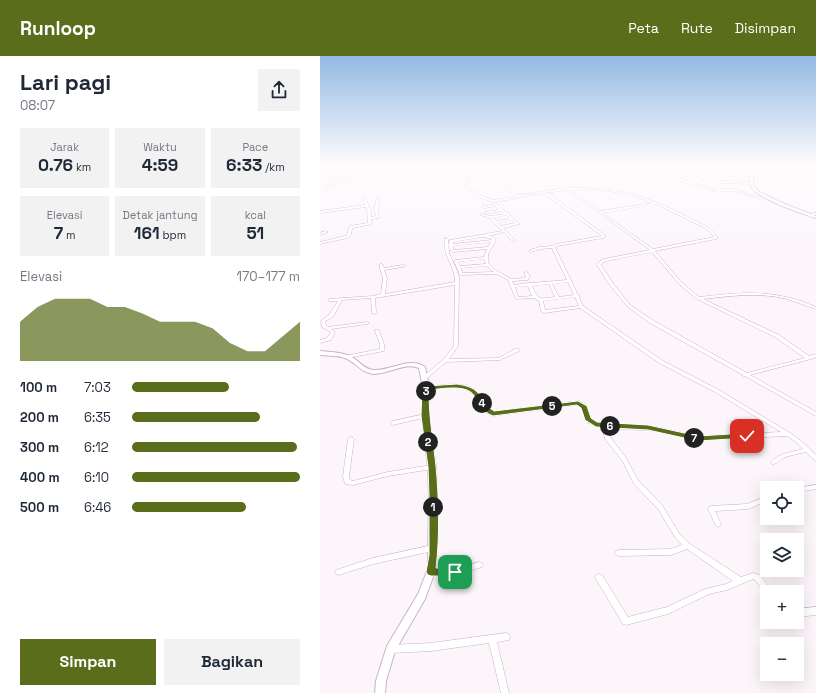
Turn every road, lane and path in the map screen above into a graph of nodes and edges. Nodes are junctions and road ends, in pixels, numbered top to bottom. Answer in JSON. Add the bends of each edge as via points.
{"nodes":[{"id":1,"x":476,"y":194,"type":"edge"},
{"id":2,"x":515,"y":194,"type":"edge"},
{"id":3,"x":530,"y":194,"type":"junction"},
{"id":4,"x":542,"y":194,"type":"edge"},
{"id":5,"x":546,"y":194,"type":"edge"},
{"id":6,"x":575,"y":194,"type":"edge"},
{"id":7,"x":634,"y":194,"type":"edge"},
{"id":8,"x":749,"y":194,"type":"edge"},
{"id":9,"x":760,"y":194,"type":"edge"},
{"id":10,"x":378,"y":198,"type":"dead end"},
{"id":11,"x":766,"y":198,"type":"junction"},
{"id":12,"x":364,"y":199,"type":"dead end"},
{"id":13,"x":656,"y":203,"type":"junction"},
{"id":14,"x":368,"y":206,"type":"junction"},
{"id":15,"x":484,"y":208,"type":"dead end"},
{"id":16,"x":502,"y":210,"type":"junction"},
{"id":17,"x":320,"y":212,"type":"edge"},
{"id":18,"x":486,"y":212,"type":"dead end"},
{"id":19,"x":600,"y":212,"type":"junction"},
{"id":20,"x":816,"y":213,"type":"edge"},
{"id":21,"x":508,"y":214,"type":"junction"},
{"id":22,"x":482,"y":215,"type":"dead end"},
{"id":23,"x":810,"y":216,"type":"junction"},
{"id":24,"x":491,"y":217,"type":"junction"},
{"id":25,"x":816,"y":217,"type":"edge"},
{"id":26,"x":369,"y":218,"type":"junction"},
{"id":27,"x":513,"y":219,"type":"junction"},
{"id":28,"x":496,"y":222,"type":"junction"},
{"id":29,"x":501,"y":227,"type":"junction"},
{"id":30,"x":505,"y":231,"type":"junction"},
{"id":31,"x":326,"y":232,"type":"dead end"},
{"id":32,"x":320,"y":234,"type":"edge"},
{"id":33,"x":485,"y":236,"type":"junction"},
{"id":34,"x":446,"y":239,"type":"dead end"},
{"id":35,"x":513,"y":240,"type":"dead end"},
{"id":36,"x":494,"y":241,"type":"junction"},
{"id":37,"x":320,"y":243,"type":"edge"},
{"id":38,"x":450,"y":244,"type":"junction"},
{"id":39,"x":553,"y":247,"type":"junction"},
{"id":40,"x":489,"y":248,"type":"junction"},
{"id":41,"x":652,"y":250,"type":"junction"},
{"id":42,"x":531,"y":251,"type":"dead end"},
{"id":43,"x":485,"y":258,"type":"junction"},
{"id":44,"x":403,"y":266,"type":"dead end"},
{"id":45,"x":488,"y":266,"type":"junction"},
{"id":46,"x":459,"y":267,"type":"junction"},
{"id":47,"x":497,"y":273,"type":"junction"},
{"id":48,"x":526,"y":273,"type":"dead end"},
{"id":49,"x":510,"y":280,"type":"junction"},
{"id":50,"x":570,"y":281,"type":"junction"},
{"id":51,"x":550,"y":283,"type":"junction"},
{"id":52,"x":457,"y":284,"type":"junction"},
{"id":53,"x":529,"y":284,"type":"junction"},
{"id":54,"x":514,"y":286,"type":"junction"},
{"id":55,"x":383,"y":294,"type":"junction"},
{"id":56,"x":578,"y":296,"type":"junction"},
{"id":57,"x":373,"y":297,"type":"junction"},
{"id":58,"x":535,"y":297,"type":"junction"},
{"id":59,"x":558,"y":298,"type":"junction"},
{"id":60,"x":698,"y":298,"type":"junction"},
{"id":61,"x":330,"y":300,"type":"dead end"},
{"id":62,"x":340,"y":300,"type":"junction"},
{"id":63,"x":541,"y":300,"type":"junction"},
{"id":64,"x":581,"y":307,"type":"junction"},
{"id":65,"x":816,"y":308,"type":"edge"},
{"id":66,"x":374,"y":313,"type":"dead end"},
{"id":67,"x":367,"y":323,"type":"dead end"},
{"id":68,"x":328,"y":328,"type":"junction"},
{"id":69,"x":377,"y":331,"type":"dead end"},
{"id":70,"x":320,"y":342,"type":"edge"},
{"id":71,"x":517,"y":350,"type":"dead end"},
{"id":72,"x":320,"y":353,"type":"edge"},
{"id":73,"x":816,"y":355,"type":"edge"},
{"id":74,"x":347,"y":357,"type":"junction"},
{"id":75,"x":809,"y":358,"type":"junction"},
{"id":76,"x":445,"y":361,"type":"junction"},
{"id":77,"x":745,"y":375,"type":"junction"},
{"id":78,"x":424,"y":378,"type":"junction"},
{"id":79,"x":426,"y":388,"type":"junction"},
{"id":80,"x":816,"y":414,"type":"edge"},
{"id":81,"x":425,"y":416,"type":"junction"},
{"id":82,"x":393,"y":423,"type":"dead end"},
{"id":83,"x":604,"y":426,"type":"junction"},
{"id":84,"x":788,"y":434,"type":"junction"},
{"id":85,"x":351,"y":439,"type":"dead end"},
{"id":86,"x":807,"y":450,"type":"junction"},
{"id":87,"x":816,"y":459,"type":"edge"},
{"id":88,"x":774,"y":462,"type":"dead end"},
{"id":89,"x":432,"y":467,"type":"junction"},
{"id":90,"x":816,"y":487,"type":"edge"},
{"id":91,"x":804,"y":489,"type":"edge"},
{"id":92,"x":760,"y":501,"type":"edge"},
{"id":93,"x":718,"y":524,"type":"dead end"},
{"id":94,"x":688,"y":546,"type":"junction"},
{"id":95,"x":433,"y":548,"type":"junction"},
{"id":96,"x":619,"y":553,"type":"dead end"},
{"id":97,"x":479,"y":565,"type":"dead end"},
{"id":98,"x":339,"y":572,"type":"dead end"},
{"id":99,"x":431,"y":572,"type":"junction"},
{"id":100,"x":599,"y":577,"type":"dead end"},
{"id":101,"x":740,"y":581,"type":"junction"},
{"id":102,"x":763,"y":585,"type":"edge"},
{"id":103,"x":816,"y":611,"type":"edge"},
{"id":104,"x":804,"y":612,"type":"edge"},
{"id":105,"x":506,"y":637,"type":"dead end"},
{"id":106,"x":492,"y":639,"type":"junction"},
{"id":107,"x":391,"y":648,"type":"junction"},
{"id":108,"x":380,"y":693,"type":"edge"},
{"id":109,"x":505,"y":693,"type":"edge"}],
"edges":[{"from":1,"to":3,"type":"street","via":[[492,201]]},
{"from":2,"to":3,"type":"street"},
{"from":3,"to":4,"type":"street","via":[[533,196]]},
{"from":5,"to":39,"type":"street","via":[[604,236]]},
{"from":6,"to":19,"type":"street"},
{"from":7,"to":13,"type":"street"},
{"from":8,"to":11,"type":"street"},
{"from":9,"to":11,"type":"street"},
{"from":10,"to":26,"type":"street","via":[[376,208],[379,216]]},
{"from":11,"to":23,"type":"street"},
{"from":12,"to":14,"type":"street"},
{"from":13,"to":19,"type":"street"},
{"from":13,"to":41,"type":"street","via":[[700,224],[716,238]]},
{"from":14,"to":17,"type":"street"},
{"from":14,"to":26,"type":"street"},
{"from":15,"to":16,"type":"street","via":[[496,205]]},
{"from":16,"to":18,"type":"street"},
{"from":16,"to":21,"type":"street"},
{"from":19,"to":41,"type":"street"},
{"from":20,"to":23,"type":"street"},
{"from":21,"to":24,"type":"street"},
{"from":21,"to":27,"type":"street"},
{"from":22,"to":24,"type":"street"},
{"from":23,"to":25,"type":"street"},
{"from":24,"to":28,"type":"street"},
{"from":26,"to":37,"type":"street","via":[[369,223],[350,228],[347,237]]},
{"from":27,"to":28,"type":"street"},
{"from":27,"to":29,"type":"street","via":[[518,224]]},
{"from":28,"to":29,"type":"street"},
{"from":29,"to":30,"type":"street"},
{"from":30,"to":33,"type":"street"},
{"from":30,"to":35,"type":"street"},
{"from":31,"to":32,"type":"street"},
{"from":33,"to":36,"type":"street"},
{"from":33,"to":38,"type":"street","via":[[453,240]]},
{"from":34,"to":52,"type":"street","via":[[447,253],[454,265]]},
{"from":36,"to":38,"type":"street"},
{"from":36,"to":40,"type":"street"},
{"from":38,"to":40,"type":"street","via":[[453,251]]},
{"from":39,"to":42,"type":"street"},
{"from":39,"to":50,"type":"street"},
{"from":40,"to":43,"type":"street"},
{"from":41,"to":60,"type":"street","via":[[680,283]]},
{"from":41,"to":77,"type":"street","via":[[605,260],[599,265],[628,306]]},
{"from":43,"to":45,"type":"street"},
{"from":43,"to":46,"type":"street","via":[[456,261]]},
{"from":44,"to":55,"type":"street","via":[[382,267],[385,278]]},
{"from":45,"to":46,"type":"street"},
{"from":45,"to":47,"type":"street"},
{"from":46,"to":47,"type":"street","via":[[462,274]]},
{"from":47,"to":49,"type":"street"},
{"from":48,"to":49,"type":"street","via":[[527,279]]},
{"from":49,"to":54,"type":"street"},
{"from":50,"to":51,"type":"street"},
{"from":50,"to":56,"type":"street"},
{"from":51,"to":53,"type":"street"},
{"from":51,"to":59,"type":"street"},
{"from":52,"to":55,"type":"street"},
{"from":52,"to":76,"type":"street","via":[[456,346]]},
{"from":53,"to":54,"type":"street"},
{"from":53,"to":58,"type":"street"},
{"from":54,"to":58,"type":"street","via":[[517,298]]},
{"from":55,"to":57,"type":"street"},
{"from":56,"to":59,"type":"street"},
{"from":56,"to":64,"type":"street"},
{"from":57,"to":62,"type":"street"},
{"from":57,"to":66,"type":"street"},
{"from":58,"to":63,"type":"street"},
{"from":59,"to":63,"type":"street"},
{"from":60,"to":65,"type":"street","via":[[759,293],[781,296]]},
{"from":60,"to":75,"type":"street","via":[[777,336]]},
{"from":61,"to":62,"type":"street"},
{"from":62,"to":68,"type":"street","via":[[332,315],[324,320],[324,326]]},
{"from":63,"to":64,"type":"street","via":[[546,312]]},
{"from":64,"to":84,"type":"street","via":[[661,362],[717,391]]},
{"from":67,"to":68,"type":"street"},
{"from":68,"to":70,"type":"street","via":[[333,332],[328,340]]},
{"from":69,"to":74,"type":"street","via":[[382,350]]},
{"from":71,"to":76,"type":"street","via":[[500,359]]},
{"from":72,"to":74,"type":"street"},
{"from":73,"to":75,"type":"street"},
{"from":74,"to":78,"type":"street","via":[[369,371],[419,365],[422,367]]},
{"from":75,"to":77,"type":"street"},
{"from":76,"to":78,"type":"street"},
{"from":77,"to":80,"type":"street"},
{"from":78,"to":79,"type":"street"},
{"from":79,"to":81,"type":"street"},
{"from":79,"to":83,"type":"street","via":[[468,388],[493,414],[578,403],[584,407],[590,422]]},
{"from":81,"to":82,"type":"street"},
{"from":81,"to":89,"type":"street"},
{"from":83,"to":84,"type":"street","via":[[648,428],[698,438]]},
{"from":83,"to":94,"type":"street","via":[[608,439],[624,459],[636,482],[660,506],[677,535]]},
{"from":84,"to":86,"type":"street"},
{"from":85,"to":89,"type":"street","via":[[346,482],[353,483]]},
{"from":86,"to":87,"type":"street"},
{"from":86,"to":88,"type":"street","via":[[780,457]]},
{"from":89,"to":95,"type":"street"},
{"from":90,"to":91,"type":"street"},
{"from":92,"to":93,"type":"street","via":[[748,506],[712,509]]},
{"from":94,"to":96,"type":"street","via":[[671,552]]},
{"from":94,"to":101,"type":"street"},
{"from":95,"to":98,"type":"street","via":[[373,561]]},
{"from":95,"to":99,"type":"street"},
{"from":97,"to":99,"type":"street","via":[[455,572]]},
{"from":99,"to":107,"type":"street","via":[[422,596]]},
{"from":100,"to":101,"type":"street","via":[[626,621],[668,610],[708,591]]},
{"from":101,"to":102,"type":"street","via":[[753,576]]},
{"from":103,"to":104,"type":"street"},
{"from":105,"to":106,"type":"street"},
{"from":106,"to":107,"type":"street","via":[[431,647]]},
{"from":106,"to":109,"type":"street"},
{"from":107,"to":108,"type":"street"}]}
